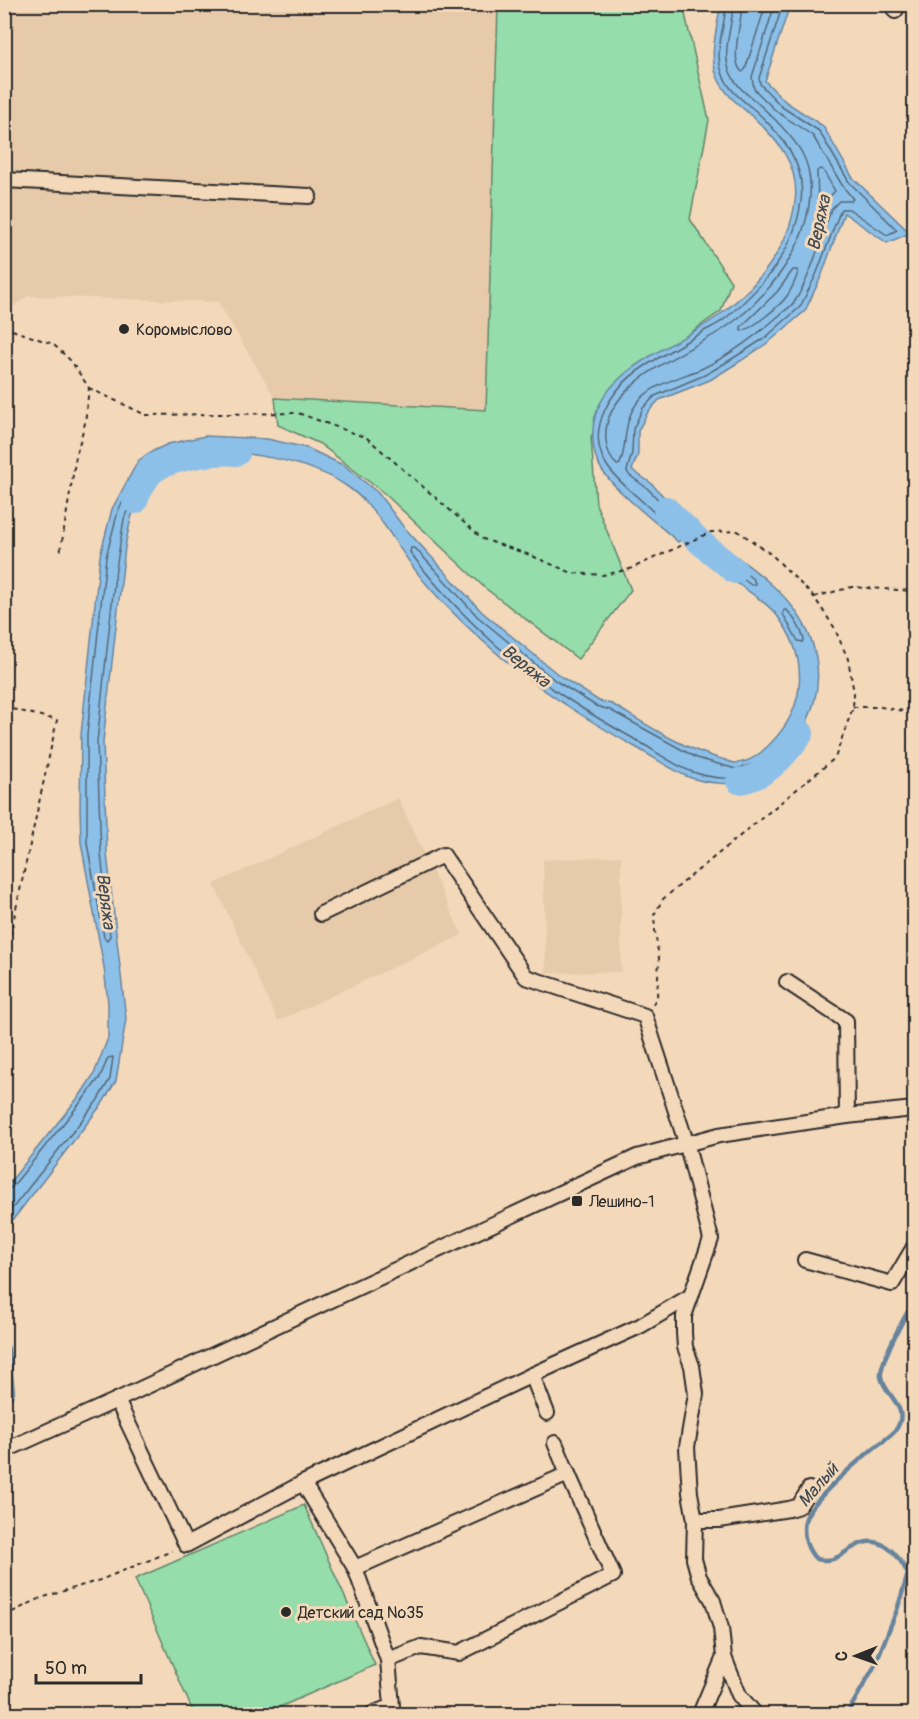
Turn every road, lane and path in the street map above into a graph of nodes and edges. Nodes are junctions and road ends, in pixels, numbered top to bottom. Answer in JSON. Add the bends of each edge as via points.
{"nodes":[{"id":1,"x":4,"y":180,"type":"edge"},
{"id":2,"x":309,"y":196,"type":"dead end"},
{"id":3,"x":4,"y":334,"type":"edge"},
{"id":4,"x":89,"y":388,"type":"junction"},
{"id":5,"x":60,"y":554,"type":"dead end"},
{"id":6,"x":915,"y":591,"type":"edge"},
{"id":7,"x":814,"y":597,"type":"junction"},
{"id":8,"x":4,"y":707,"type":"edge"},
{"id":9,"x":853,"y":708,"type":"junction"},
{"id":10,"x":915,"y":713,"type":"edge"},
{"id":11,"x":321,"y":914,"type":"dead end"},
{"id":12,"x":4,"y":964,"type":"edge"},
{"id":13,"x":787,"y":982,"type":"dead end"},
{"id":14,"x":645,"y":1016,"type":"junction"},
{"id":15,"x":915,"y":1108,"type":"edge"},
{"id":16,"x":847,"y":1116,"type":"junction"},
{"id":17,"x":686,"y":1142,"type":"junction"},
{"id":18,"x":915,"y":1247,"type":"edge"},
{"id":19,"x":805,"y":1260,"type":"dead end"},
{"id":20,"x":692,"y":1296,"type":"junction"},
{"id":21,"x":532,"y":1375,"type":"junction"},
{"id":22,"x":117,"y":1400,"type":"junction"},
{"id":23,"x":547,"y":1413,"type":"dead end"},
{"id":24,"x":555,"y":1443,"type":"dead end"},
{"id":25,"x":4,"y":1448,"type":"edge"},
{"id":26,"x":568,"y":1474,"type":"junction"},
{"id":27,"x":303,"y":1483,"type":"junction"},
{"id":28,"x":809,"y":1489,"type":"dead end"},
{"id":29,"x":695,"y":1520,"type":"junction"},
{"id":30,"x":186,"y":1545,"type":"junction"},
{"id":31,"x":355,"y":1568,"type":"junction"},
{"id":32,"x":4,"y":1616,"type":"edge"},
{"id":33,"x":724,"y":1657,"type":"junction"},
{"id":34,"x":388,"y":1660,"type":"junction"},
{"id":35,"x":372,"y":1714,"type":"edge"},
{"id":36,"x":700,"y":1714,"type":"edge"},
{"id":37,"x":755,"y":1714,"type":"edge"}],
"edges":[{"from":1,"to":2,"type":"street"},
{"from":3,"to":4,"type":"path","via":[[12,330],[53,344],[71,361]]},
{"from":4,"to":5,"type":"path"},
{"from":4,"to":7,"type":"path","via":[[146,415],[298,413],[367,438],[483,539],[572,573],[603,575],[630,569],[711,532],[738,531],[772,555]]},
{"from":6,"to":7,"type":"path","via":[[852,587]]},
{"from":7,"to":9,"type":"path","via":[[834,627],[848,659]]},
{"from":8,"to":12,"type":"path","via":[[57,720]]},
{"from":9,"to":10,"type":"path","via":[[881,707]]},
{"from":9,"to":14,"type":"path","via":[[835,758],[663,899],[654,915],[659,958],[657,997]]},
{"from":11,"to":14,"type":"street","via":[[443,855],[526,977]]},
{"from":13,"to":16,"type":"street","via":[[846,1021]]},
{"from":14,"to":17,"type":"street"},
{"from":15,"to":16,"type":"street"},
{"from":16,"to":17,"type":"street"},
{"from":17,"to":20,"type":"street","via":[[711,1239]]},
{"from":17,"to":22,"type":"street","via":[[637,1156]]},
{"from":18,"to":19,"type":"street","via":[[892,1284]]},
{"from":20,"to":21,"type":"street","via":[[640,1326]]},
{"from":20,"to":29,"type":"street","via":[[684,1316],[684,1334],[696,1394],[687,1447]]},
{"from":21,"to":23,"type":"street"},
{"from":21,"to":27,"type":"street"},
{"from":22,"to":25,"type":"street"},
{"from":22,"to":30,"type":"street"},
{"from":24,"to":26,"type":"street"},
{"from":26,"to":31,"type":"street"},
{"from":26,"to":34,"type":"street","via":[[613,1575],[459,1653],[421,1647]]},
{"from":27,"to":30,"type":"street"},
{"from":27,"to":31,"type":"street"},
{"from":28,"to":29,"type":"street","via":[[799,1506],[789,1509]]},
{"from":29,"to":33,"type":"street","via":[[694,1559],[713,1601]]},
{"from":30,"to":32,"type":"path","via":[[100,1580],[41,1598]]},
{"from":31,"to":34,"type":"street"},
{"from":33,"to":36,"type":"street"},
{"from":33,"to":37,"type":"street","via":[[739,1695]]},
{"from":34,"to":35,"type":"street","via":[[392,1706]]}]}
